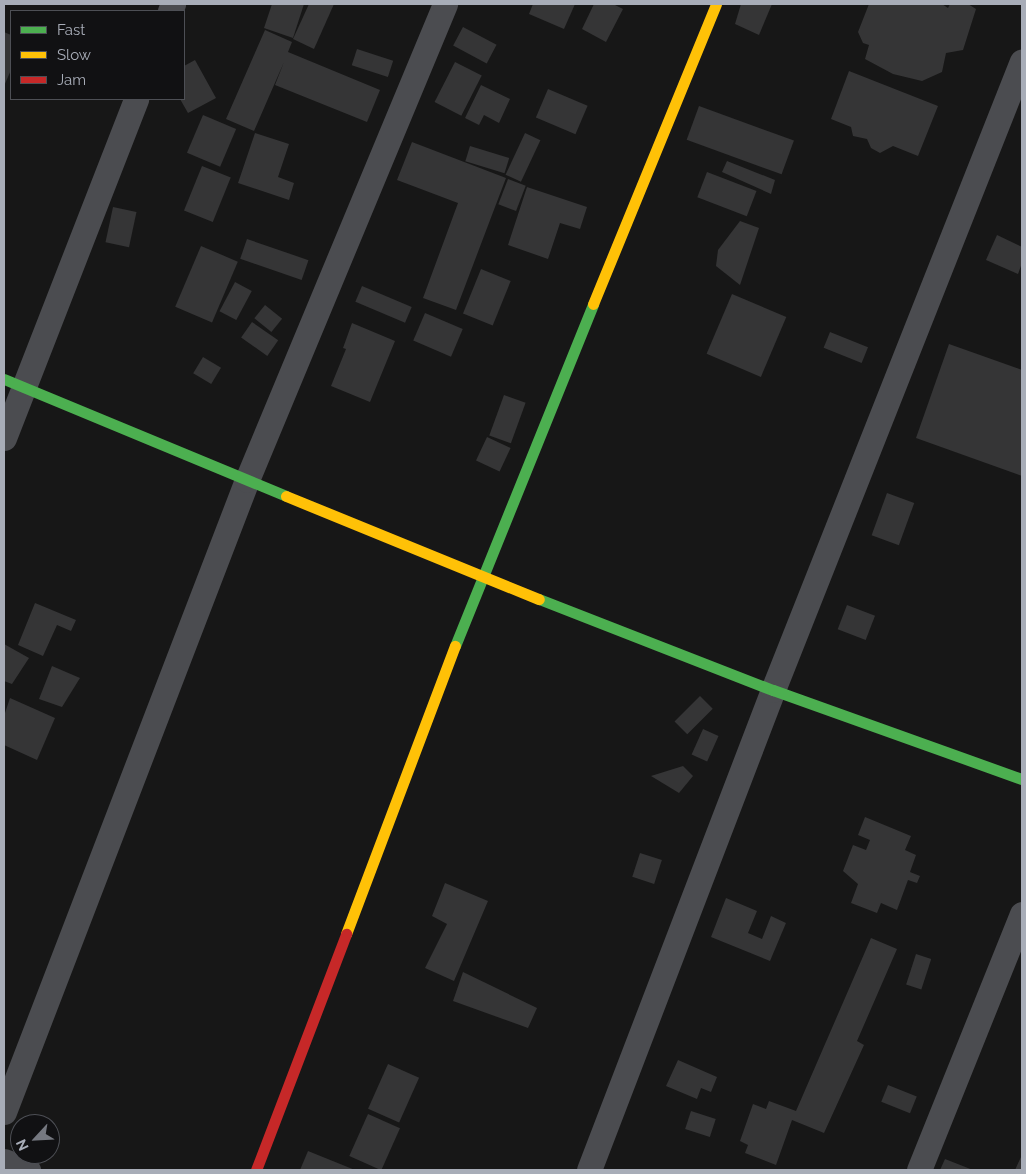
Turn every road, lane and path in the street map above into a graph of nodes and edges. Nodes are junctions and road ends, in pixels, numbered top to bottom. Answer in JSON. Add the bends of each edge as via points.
{"nodes":[{"id":1,"x":445,"y":4,"type":"edge"},
{"id":2,"x":716,"y":4,"type":"edge"},
{"id":3,"x":1022,"y":61,"type":"edge"},
{"id":4,"x":136,"y":100,"type":"edge"},
{"id":5,"x":14,"y":384,"type":"edge"},
{"id":6,"x":4,"y":438,"type":"edge"},
{"id":7,"x":247,"y":480,"type":"junction"},
{"id":8,"x":481,"y":577,"type":"junction"},
{"id":9,"x":773,"y":690,"type":"junction"},
{"id":10,"x":1022,"y":779,"type":"edge"},
{"id":11,"x":1022,"y":914,"type":"edge"},
{"id":12,"x":4,"y":1112,"type":"edge"},
{"id":13,"x":4,"y":1161,"type":"edge"},
{"id":14,"x":28,"y":1170,"type":"edge"},
{"id":15,"x":256,"y":1170,"type":"edge"},
{"id":16,"x":589,"y":1170,"type":"edge"},
{"id":17,"x":919,"y":1170,"type":"edge"}],
"edges":[{"from":1,"to":7,"type":"street"},
{"from":2,"to":8,"type":"street"},
{"from":3,"to":9,"type":"street"},
{"from":4,"to":5,"type":"street"},
{"from":5,"to":6,"type":"street"},
{"from":5,"to":7,"type":"street"},
{"from":7,"to":8,"type":"street"},
{"from":7,"to":12,"type":"street"},
{"from":8,"to":9,"type":"street"},
{"from":8,"to":15,"type":"street"},
{"from":9,"to":10,"type":"street"},
{"from":9,"to":16,"type":"street"},
{"from":11,"to":17,"type":"street"},
{"from":13,"to":14,"type":"street"}]}
